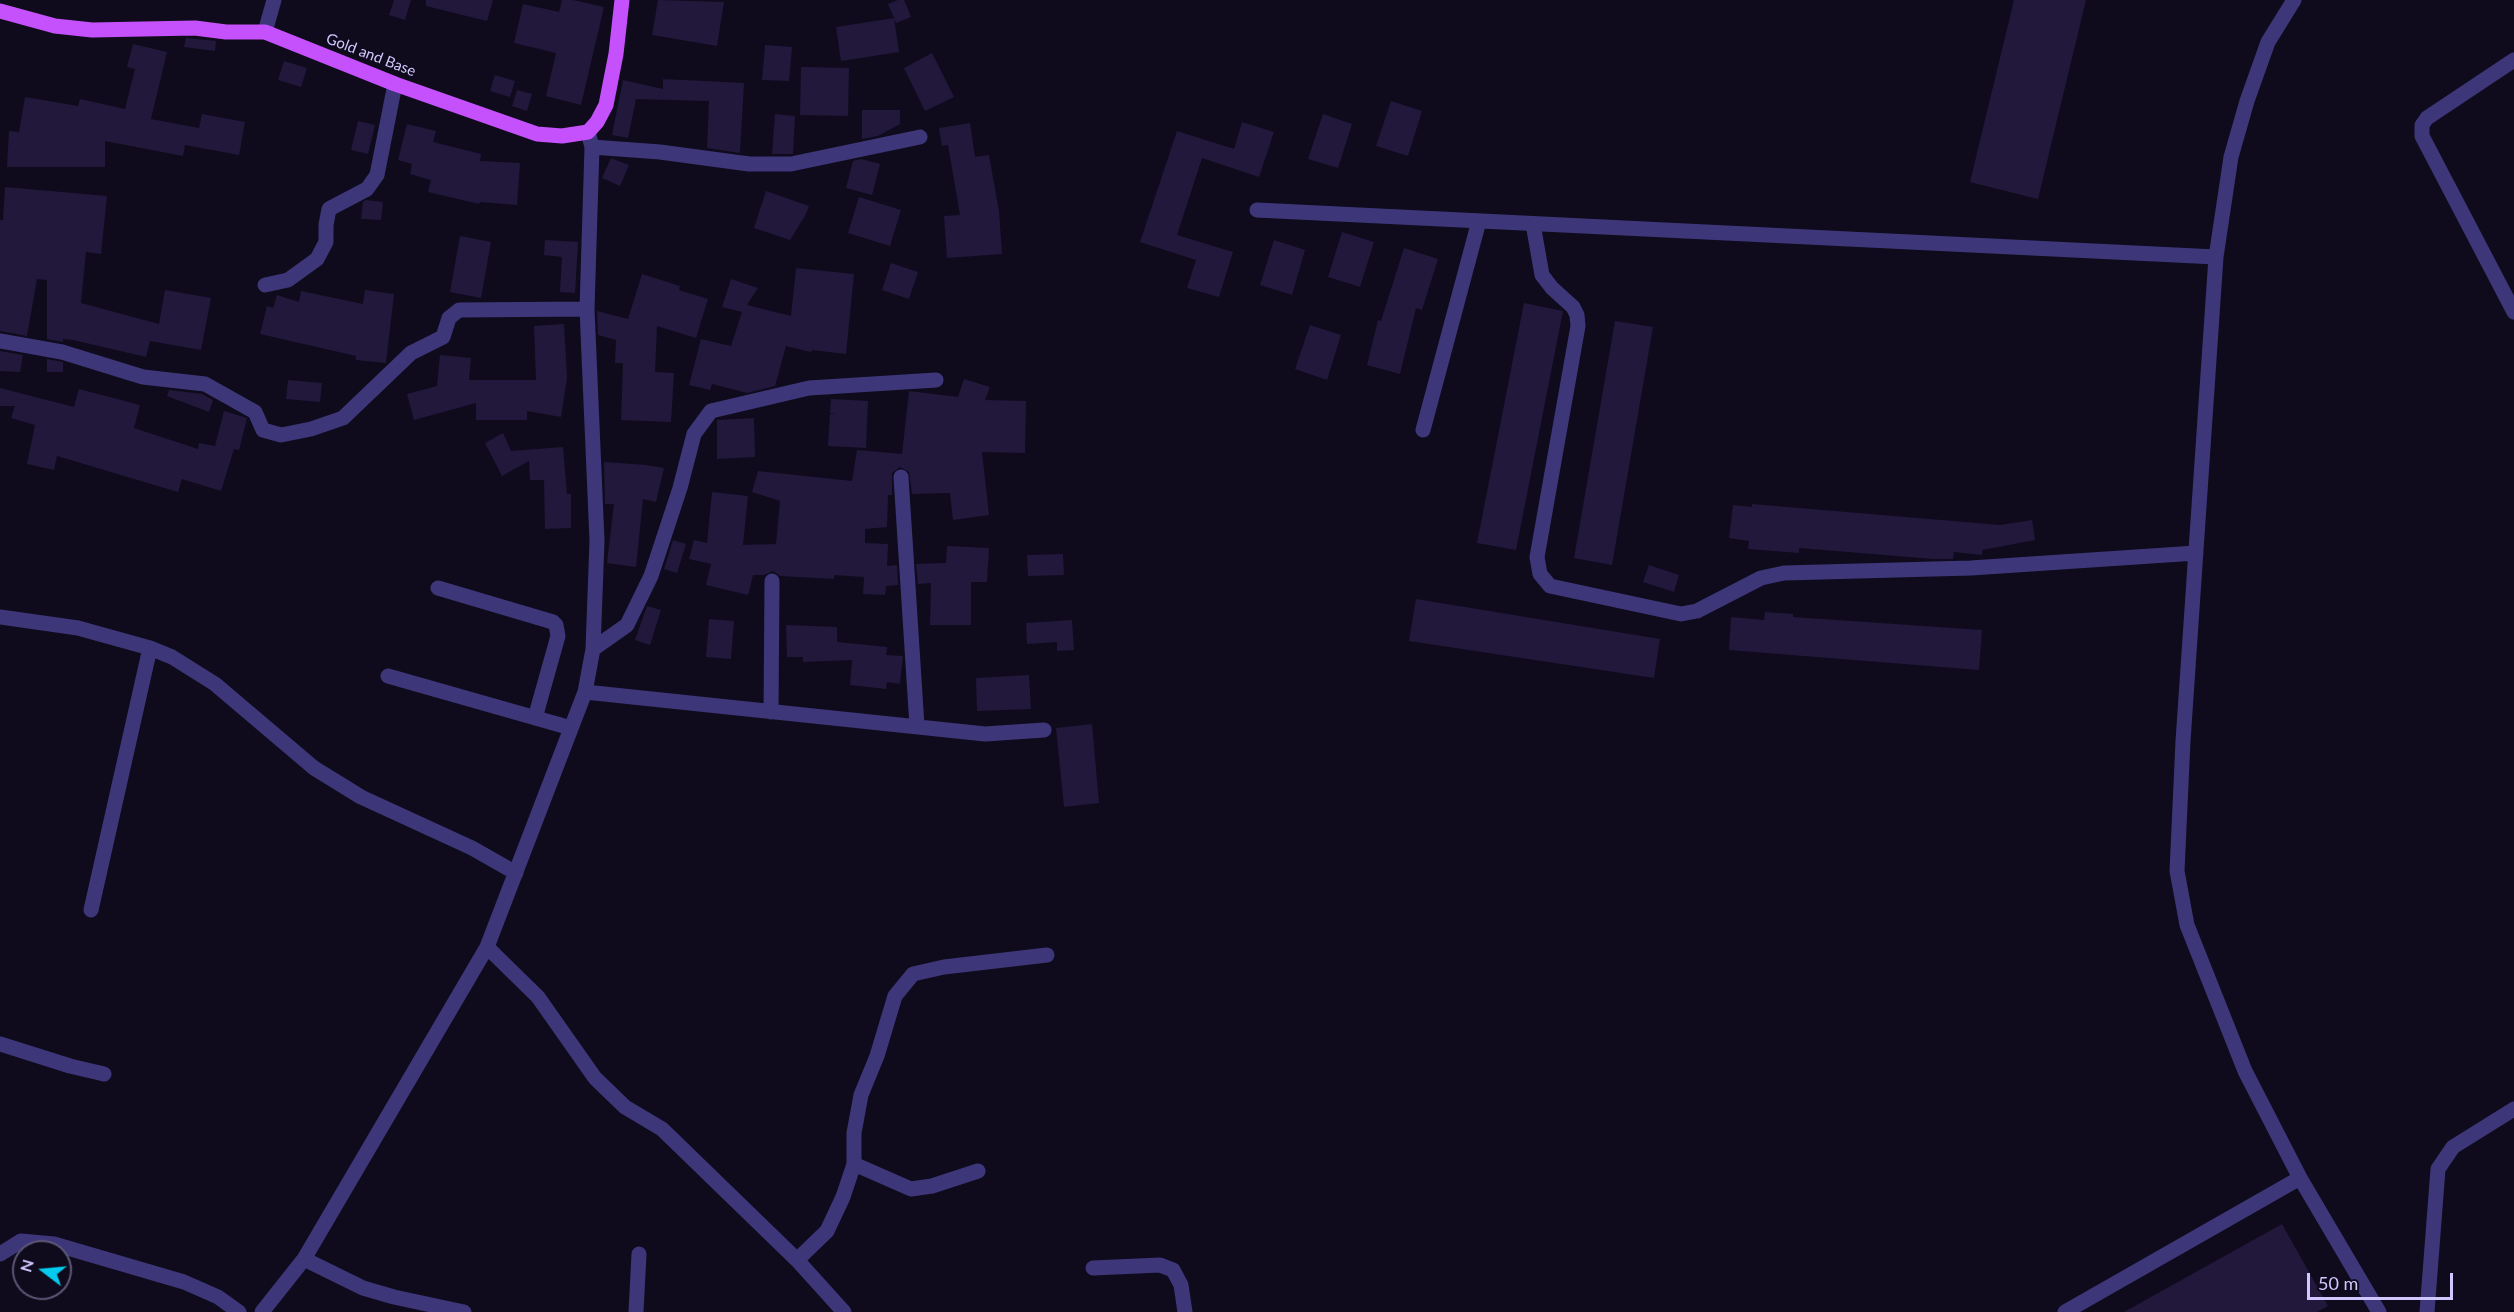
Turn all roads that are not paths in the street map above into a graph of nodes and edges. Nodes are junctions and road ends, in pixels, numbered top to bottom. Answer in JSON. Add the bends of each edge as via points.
{"nodes":[{"id":1,"x":274,"y":0,"type":"edge"},
{"id":2,"x":622,"y":0,"type":"edge"},
{"id":3,"x":2294,"y":0,"type":"edge"},
{"id":4,"x":0,"y":11,"type":"edge"},
{"id":5,"x":266,"y":32,"type":"junction"},
{"id":6,"x":2514,"y":60,"type":"edge"},
{"id":7,"x":395,"y":84,"type":"junction"},
{"id":8,"x":588,"y":132,"type":"junction"},
{"id":9,"x":920,"y":137,"type":"dead end"},
{"id":10,"x":592,"y":147,"type":"junction"},
{"id":11,"x":1257,"y":210,"type":"dead end"},
{"id":12,"x":1479,"y":221,"type":"junction"},
{"id":13,"x":1533,"y":224,"type":"junction"},
{"id":14,"x":2216,"y":257,"type":"junction"},
{"id":15,"x":265,"y":285,"type":"dead end"},
{"id":16,"x":587,"y":309,"type":"junction"},
{"id":17,"x":2514,"y":312,"type":"edge"},
{"id":18,"x":0,"y":341,"type":"edge"},
{"id":19,"x":936,"y":380,"type":"dead end"},
{"id":20,"x":1423,"y":430,"type":"dead end"},
{"id":21,"x":901,"y":477,"type":"dead end"},
{"id":22,"x":2196,"y":554,"type":"junction"},
{"id":23,"x":772,"y":581,"type":"dead end"},
{"id":24,"x":438,"y":588,"type":"dead end"},
{"id":25,"x":0,"y":616,"type":"edge"},
{"id":26,"x":150,"y":648,"type":"junction"},
{"id":27,"x":592,"y":649,"type":"junction"},
{"id":28,"x":388,"y":675,"type":"dead end"},
{"id":29,"x":585,"y":692,"type":"junction"},
{"id":30,"x":771,"y":712,"type":"junction"},
{"id":31,"x":535,"y":718,"type":"junction"},
{"id":32,"x":917,"y":726,"type":"junction"},
{"id":33,"x":571,"y":728,"type":"junction"},
{"id":34,"x":1044,"y":730,"type":"dead end"},
{"id":35,"x":516,"y":873,"type":"junction"},
{"id":36,"x":91,"y":910,"type":"dead end"},
{"id":37,"x":487,"y":947,"type":"junction"},
{"id":38,"x":1047,"y":954,"type":"dead end"},
{"id":39,"x":0,"y":1044,"type":"edge"},
{"id":40,"x":104,"y":1074,"type":"dead end"},
{"id":41,"x":2514,"y":1109,"type":"edge"},
{"id":42,"x":854,"y":1164,"type":"junction"},
{"id":43,"x":978,"y":1171,"type":"dead end"},
{"id":44,"x":2300,"y":1178,"type":"junction"},
{"id":45,"x":0,"y":1254,"type":"edge"},
{"id":46,"x":639,"y":1254,"type":"dead end"},
{"id":47,"x":304,"y":1259,"type":"junction"},
{"id":48,"x":797,"y":1260,"type":"junction"},
{"id":49,"x":1092,"y":1268,"type":"dead end"},
{"id":50,"x":2074,"y":1310,"type":"edge"},
{"id":51,"x":239,"y":1312,"type":"edge"},
{"id":52,"x":262,"y":1312,"type":"edge"},
{"id":53,"x":464,"y":1312,"type":"edge"},
{"id":54,"x":636,"y":1312,"type":"edge"},
{"id":55,"x":844,"y":1312,"type":"edge"},
{"id":56,"x":1185,"y":1312,"type":"edge"},
{"id":57,"x":2379,"y":1312,"type":"edge"},
{"id":58,"x":2427,"y":1312,"type":"edge"}],
"edges":[{"from":1,"to":5,"type":"street"},
{"from":2,"to":8,"type":"main road","via":[[606,105]]},
{"from":3,"to":14,"type":"street","via":[[2268,42],[2247,101],[2231,157]]},
{"from":4,"to":5,"type":"main road","name":"Gold and Base","via":[[56,26],[92,30],[195,28]]},
{"from":5,"to":7,"type":"main road","name":"Gold and Base"},
{"from":6,"to":17,"type":"street","via":[[2422,125],[2422,136]]},
{"from":7,"to":8,"type":"main road","name":"Gold and Base","via":[[537,134]]},
{"from":7,"to":15,"type":"street","via":[[377,174],[367,189],[329,209],[326,242],[317,259],[288,280]]},
{"from":8,"to":10,"type":"street"},
{"from":9,"to":10,"type":"street","via":[[791,164],[749,164]]},
{"from":10,"to":16,"type":"street"},
{"from":11,"to":12,"type":"street"},
{"from":12,"to":13,"type":"street"},
{"from":12,"to":20,"type":"street"},
{"from":13,"to":14,"type":"street"},
{"from":13,"to":22,"type":"street","via":[[1542,275],[1573,307],[1578,326],[1537,557],[1540,574],[1550,586],[1681,614],[1697,611],[1761,578],[1784,573],[1971,568]]},
{"from":14,"to":22,"type":"street"},
{"from":16,"to":18,"type":"street","via":[[459,310],[449,318],[443,337],[411,353],[343,418],[281,435],[263,430],[255,412],[205,384],[143,377],[62,352]]},
{"from":16,"to":27,"type":"street","via":[[597,541]]},
{"from":19,"to":27,"type":"street","via":[[809,388],[711,411],[694,434],[651,576],[627,625]]},
{"from":21,"to":32,"type":"street"},
{"from":22,"to":44,"type":"street","via":[[2177,871],[2187,925],[2241,1060]]},
{"from":23,"to":30,"type":"street"},
{"from":24,"to":31,"type":"street","via":[[556,625],[558,636]]},
{"from":25,"to":26,"type":"street","via":[[78,628]]},
{"from":26,"to":35,"type":"street","via":[[215,684],[314,768],[361,797],[472,848]]},
{"from":26,"to":36,"type":"street"},
{"from":27,"to":29,"type":"street"},
{"from":28,"to":31,"type":"street"},
{"from":29,"to":30,"type":"street"},
{"from":29,"to":33,"type":"street"},
{"from":30,"to":32,"type":"street"},
{"from":31,"to":33,"type":"street"},
{"from":32,"to":34,"type":"street","via":[[985,734]]},
{"from":33,"to":35,"type":"street"},
{"from":35,"to":37,"type":"street"},
{"from":37,"to":47,"type":"street"},
{"from":37,"to":48,"type":"street","via":[[538,997],[595,1078],[625,1107],[662,1129]]},
{"from":38,"to":42,"type":"street","via":[[913,974],[895,996],[861,1095],[854,1134]]},
{"from":39,"to":40,"type":"street"},
{"from":41,"to":58,"type":"street","via":[[2453,1148],[2438,1169]]},
{"from":42,"to":43,"type":"street","via":[[911,1189]]},
{"from":42,"to":48,"type":"street","via":[[827,1231]]},
{"from":44,"to":50,"type":"street"},
{"from":44,"to":57,"type":"street"},
{"from":45,"to":51,"type":"street","via":[[21,1241],[54,1244],[184,1282],[218,1297]]},
{"from":46,"to":54,"type":"street"},
{"from":47,"to":52,"type":"street"},
{"from":47,"to":53,"type":"street","via":[[363,1288]]},
{"from":48,"to":55,"type":"street"},
{"from":49,"to":56,"type":"street","via":[[1160,1264],[1173,1270],[1181,1286]]}]}
